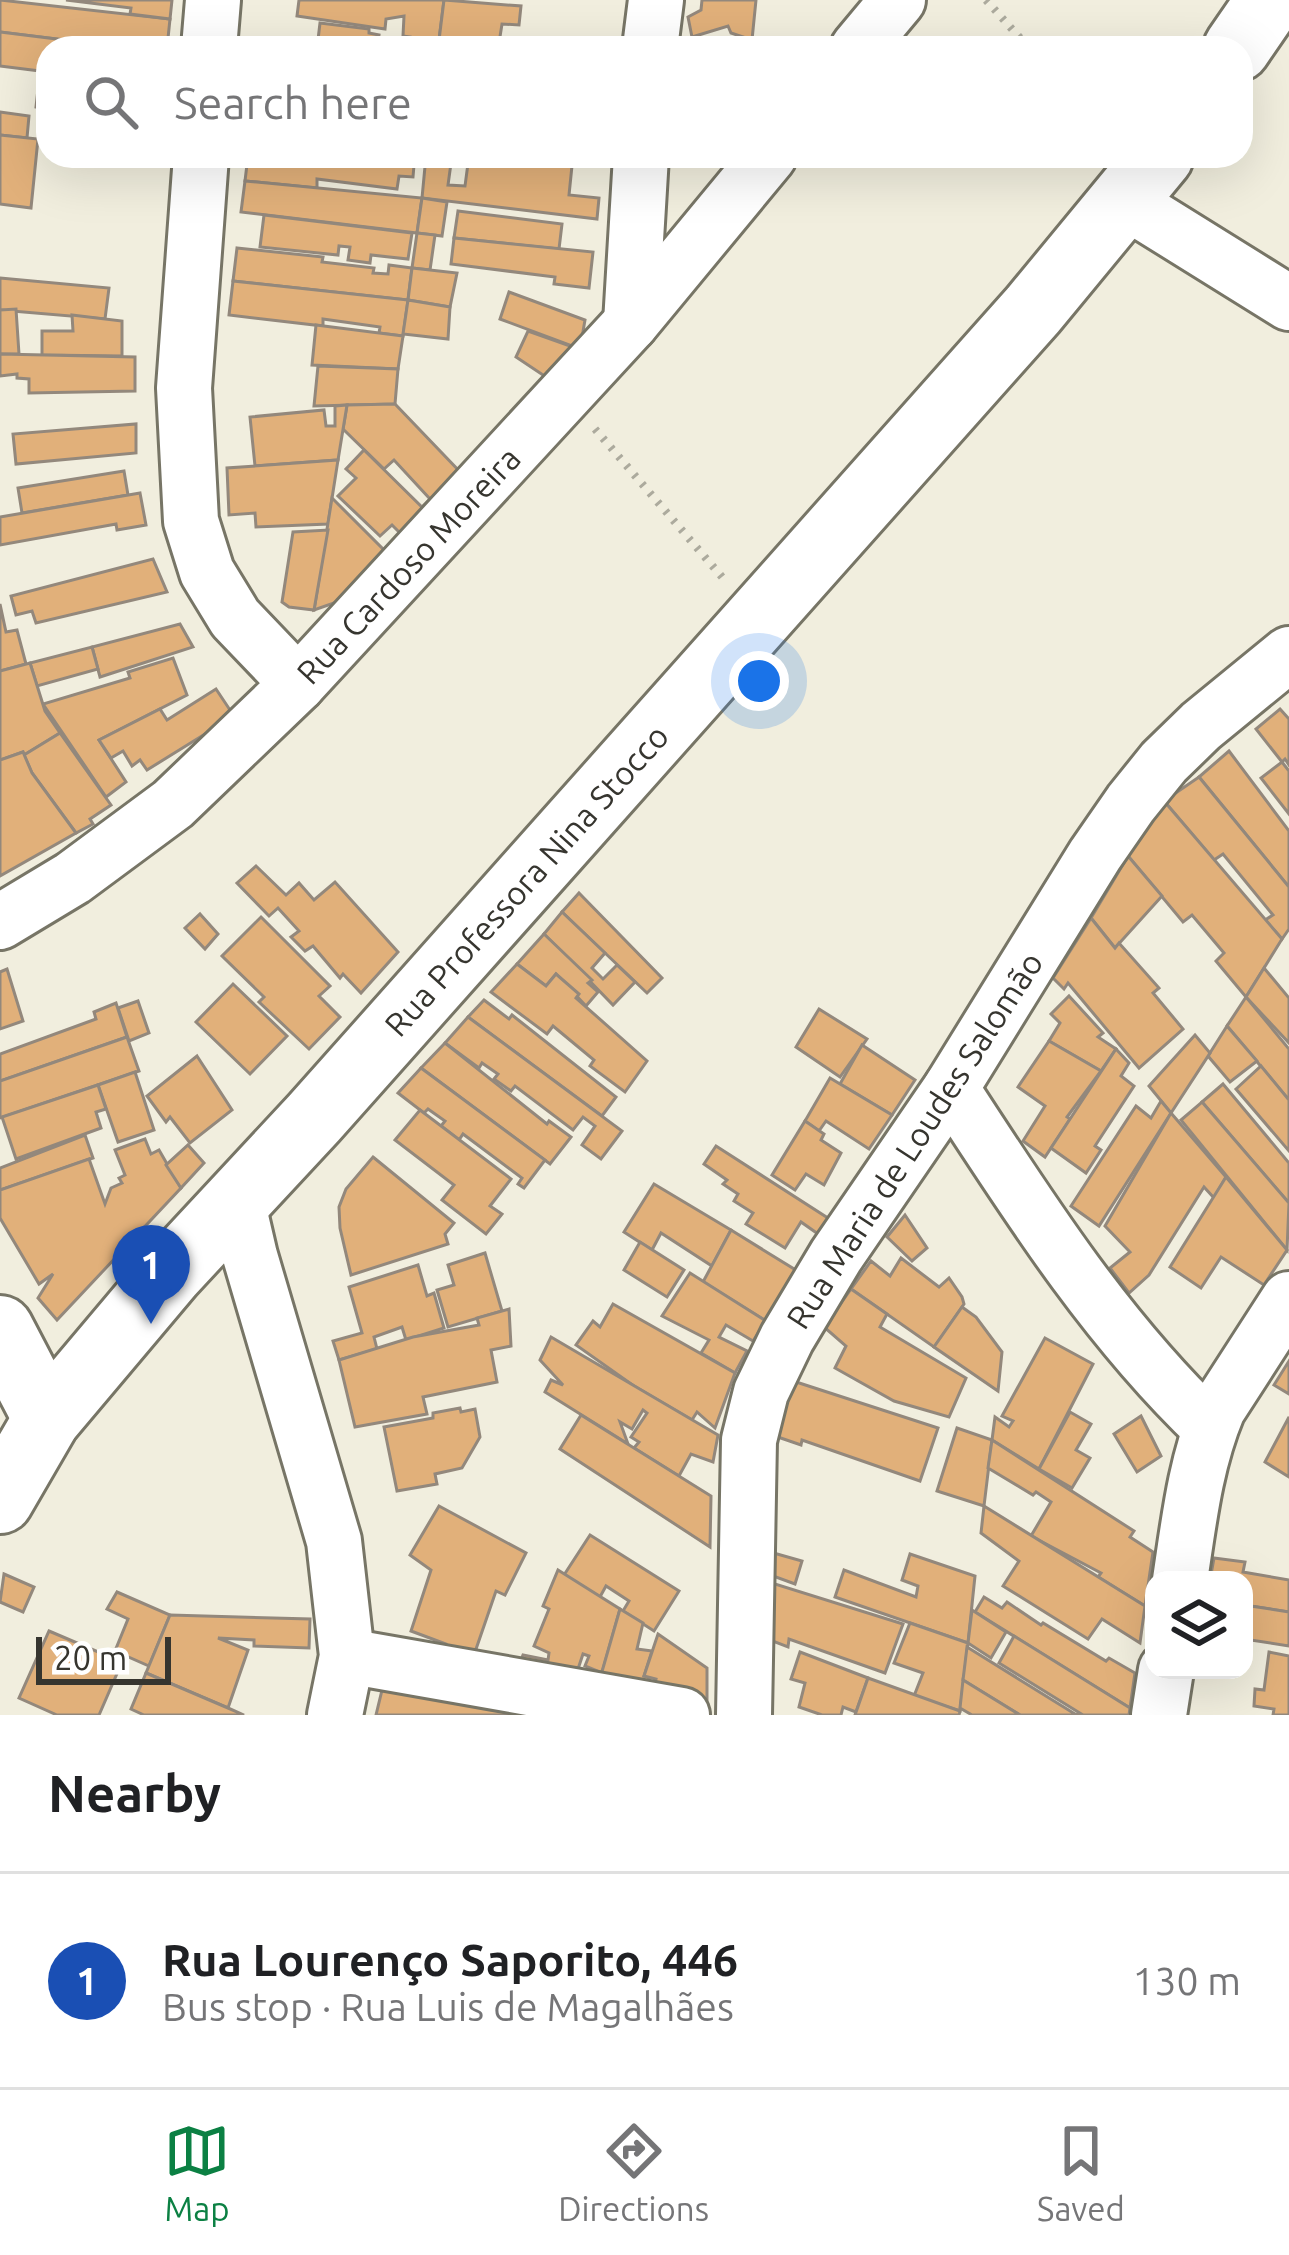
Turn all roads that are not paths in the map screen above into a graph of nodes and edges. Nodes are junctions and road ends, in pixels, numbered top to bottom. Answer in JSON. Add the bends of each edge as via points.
{"nodes":[{"id":1,"x":212,"y":0,"type":"edge"},
{"id":2,"x":656,"y":0,"type":"edge"},
{"id":3,"x":898,"y":0,"type":"edge"},
{"id":4,"x":1270,"y":0,"type":"edge"},
{"id":5,"x":210,"y":36,"type":"edge"},
{"id":6,"x":652,"y":36,"type":"edge"},
{"id":7,"x":868,"y":36,"type":"edge"},
{"id":8,"x":1245,"y":36,"type":"edge"},
{"id":9,"x":200,"y":168,"type":"edge"},
{"id":10,"x":639,"y":168,"type":"edge"},
{"id":11,"x":759,"y":168,"type":"edge"},
{"id":12,"x":1142,"y":178,"type":"edge"},
{"id":13,"x":1289,"y":303,"type":"edge"},
{"id":14,"x":631,"y":323,"type":"junction"},
{"id":15,"x":1289,"y":654,"type":"edge"},
{"id":16,"x":298,"y":684,"type":"junction"},
{"id":17,"x":0,"y":922,"type":"edge"},
{"id":18,"x":951,"y":1088,"type":"junction"},
{"id":19,"x":237,"y":1200,"type":"junction"},
{"id":20,"x":1289,"y":1299,"type":"edge"},
{"id":21,"x":0,"y":1329,"type":"edge"},
{"id":22,"x":1210,"y":1428,"type":"junction"},
{"id":23,"x":27,"y":1431,"type":"edge"},
{"id":24,"x":0,"y":1500,"type":"edge"},
{"id":25,"x":1181,"y":1571,"type":"edge"},
{"id":26,"x":347,"y":1657,"type":"junction"},
{"id":27,"x":1165,"y":1679,"type":"edge"},
{"id":28,"x":334,"y":1715,"type":"edge"},
{"id":29,"x":682,"y":1715,"type":"edge"},
{"id":30,"x":744,"y":1715,"type":"edge"},
{"id":31,"x":1159,"y":1715,"type":"edge"}],
"edges":[{"from":1,"to":5,"type":"street"},
{"from":2,"to":6,"type":"street"},
{"from":3,"to":7,"type":"street"},
{"from":4,"to":8,"type":"street"},
{"from":9,"to":16,"type":"street","via":[[184,388],[191,521],[207,572],[235,618]]},
{"from":10,"to":14,"type":"street"},
{"from":11,"to":14,"type":"street","name":"Rua Cardoso Moreira"},
{"from":12,"to":13,"type":"street"},
{"from":12,"to":19,"type":"street","name":"Rua Professora Nina Stocco"},
{"from":14,"to":16,"type":"street","name":"Rua Cardoso Moreira"},
{"from":15,"to":18,"type":"street","name":"Rua Maria de Loudes Salomão","via":[[1201,726],[1131,803]]},
{"from":16,"to":17,"type":"street","name":"Rua Cardoso Moreira","via":[[172,804]]},
{"from":18,"to":22,"type":"street","via":[[1095,1300]]},
{"from":18,"to":30,"type":"street","name":"Rua Maria de Loudes Salomão","via":[[836,1256],[761,1393],[749,1440]]},
{"from":19,"to":23,"type":"street","name":"Rua Professora Nina Stocco"},
{"from":19,"to":26,"type":"street","via":[[334,1541]]},
{"from":20,"to":22,"type":"street"},
{"from":21,"to":23,"type":"street"},
{"from":22,"to":25,"type":"street"},
{"from":23,"to":24,"type":"street","name":"Rua Professora Nina Stocco"},
{"from":26,"to":28,"type":"street"},
{"from":26,"to":29,"type":"street"},
{"from":27,"to":31,"type":"street"}]}
